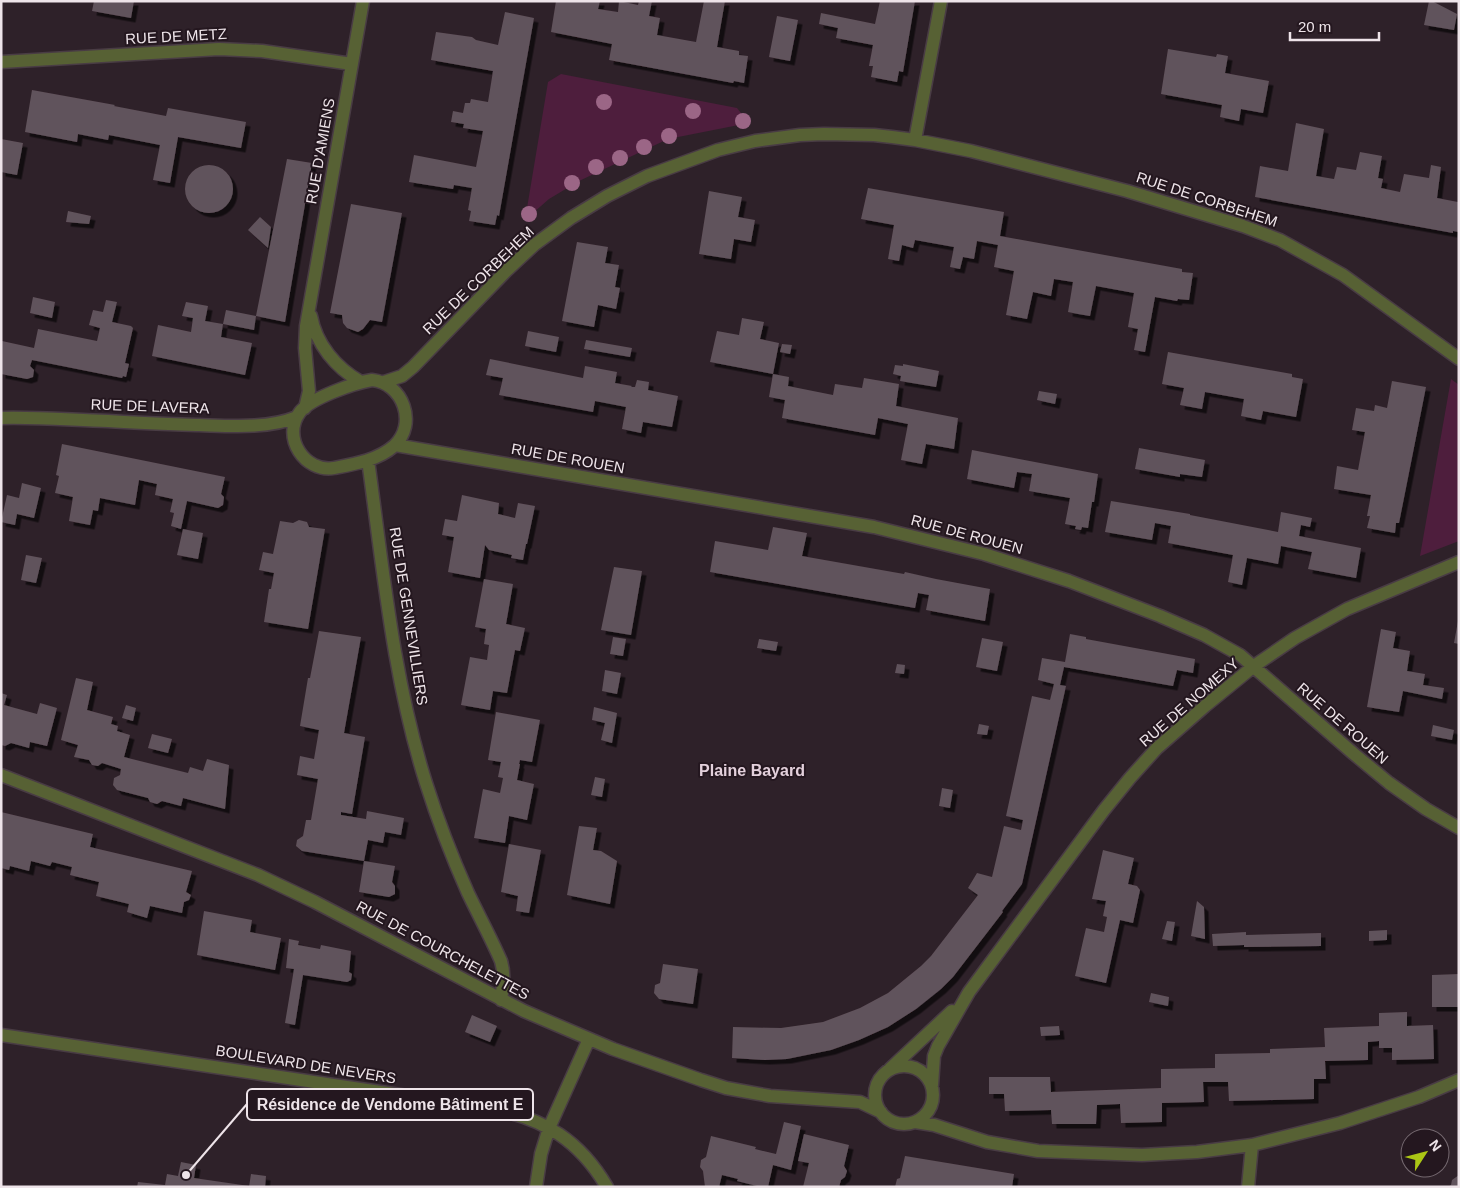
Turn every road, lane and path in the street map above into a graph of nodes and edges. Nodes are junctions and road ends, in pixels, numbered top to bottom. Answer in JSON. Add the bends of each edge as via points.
{"nodes":[{"id":1,"x":363,"y":1,"type":"edge"},
{"id":2,"x":941,"y":1,"type":"edge"},
{"id":3,"x":1,"y":62,"type":"edge"},
{"id":4,"x":352,"y":64,"type":"junction"},
{"id":5,"x":915,"y":140,"type":"junction"},
{"id":6,"x":309,"y":307,"type":"junction"},
{"id":7,"x":1459,"y":359,"type":"edge"},
{"id":8,"x":360,"y":382,"type":"junction"},
{"id":9,"x":384,"y":382,"type":"junction"},
{"id":10,"x":301,"y":412,"type":"junction"},
{"id":11,"x":1,"y":418,"type":"edge"},
{"id":12,"x":395,"y":445,"type":"junction"},
{"id":13,"x":368,"y":460,"type":"junction"},
{"id":14,"x":1459,"y":562,"type":"edge"},
{"id":15,"x":1254,"y":666,"type":"junction"},
{"id":16,"x":1,"y":775,"type":"edge"},
{"id":17,"x":1459,"y":828,"type":"edge"},
{"id":18,"x":969,"y":992,"type":"junction"},
{"id":19,"x":501,"y":1000,"type":"junction"},
{"id":20,"x":1,"y":1035,"type":"edge"},
{"id":21,"x":589,"y":1039,"type":"junction"},
{"id":22,"x":886,"y":1072,"type":"junction"},
{"id":23,"x":1459,"y":1080,"type":"edge"},
{"id":24,"x":932,"y":1085,"type":"junction"},
{"id":25,"x":881,"y":1112,"type":"junction"},
{"id":26,"x":915,"y":1122,"type":"junction"},
{"id":27,"x":548,"y":1128,"type":"junction"},
{"id":28,"x":1252,"y":1145,"type":"junction"},
{"id":29,"x":536,"y":1187,"type":"edge"},
{"id":30,"x":607,"y":1187,"type":"edge"},
{"id":31,"x":1248,"y":1187,"type":"edge"}],
"edges":[{"from":1,"to":4,"type":"street","name":"RUE D'AMIENS"},
{"from":2,"to":5,"type":"street"},
{"from":3,"to":4,"type":"street","name":"RUE DE METZ","via":[[226,49]]},
{"from":4,"to":6,"type":"street","name":"RUE D'AMIENS"},
{"from":5,"to":7,"type":"street","name":"RUE DE CORBEHEM","via":[[1126,190],[1271,236],[1343,275]]},
{"from":5,"to":9,"type":"street","name":"RUE DE CORBEHEM","via":[[849,134],[780,137],[718,150],[648,176],[588,207],[534,245],[413,367],[402,376]]},
{"from":6,"to":8,"type":"street","name":"RUE D'AMIENS","via":[[315,332],[325,350],[345,372]]},
{"from":6,"to":10,"type":"street","name":"RUE D'AMIENS","via":[[305,348],[310,391]]},
{"from":8,"to":9,"type":"street"},
{"from":8,"to":10,"type":"street"},
{"from":9,"to":12,"type":"street","via":[[394,389],[406,417],[405,430]]},
{"from":10,"to":11,"type":"street","name":"RUE DE LAVERA","via":[[281,423],[223,425]]},
{"from":10,"to":13,"type":"street","via":[[294,430],[295,444],[301,455],[313,465],[331,468]]},
{"from":12,"to":13,"type":"street"},
{"from":12,"to":15,"type":"street","name":"RUE DE ROUEN","via":[[851,522],[960,547],[1069,581],[1160,616],[1225,646]]},
{"from":13,"to":19,"type":"street","name":"RUE DE GENNEVILLIERS","via":[[396,658],[409,718],[448,846],[504,970]]},
{"from":14,"to":15,"type":"street","name":"RUE DE NOMEXY","via":[[1347,609]]},
{"from":15,"to":17,"type":"street","name":"RUE DE ROUEN","via":[[1389,783]]},
{"from":15,"to":18,"type":"street","name":"RUE DE NOMEXY","via":[[1186,721],[1130,778]]},
{"from":16,"to":19,"type":"street","name":"RUE DE COURCHELETTES","via":[[279,885]]},
{"from":18,"to":22,"type":"street","name":"RUE DE NOMEXY"},
{"from":18,"to":24,"type":"street","name":"RUE DE NOMEXY","via":[[938,1046]]},
{"from":19,"to":21,"type":"street","name":"RUE DE COURCHELETTES"},
{"from":20,"to":27,"type":"street","name":"BOULEVARD DE NEVERS","via":[[494,1109],[526,1117]]},
{"from":21,"to":25,"type":"street","name":"RUE DE COURCHELETTES","via":[[726,1088],[770,1096],[860,1102]]},
{"from":21,"to":27,"type":"street"},
{"from":22,"to":24,"type":"street","via":[[899,1066],[912,1067],[924,1074]]},
{"from":22,"to":25,"type":"street","via":[[876,1091],[875,1100]]},
{"from":23,"to":28,"type":"street","via":[[1366,1115]]},
{"from":24,"to":26,"type":"street","via":[[931,1107]]},
{"from":25,"to":26,"type":"street","via":[[898,1124]]},
{"from":26,"to":28,"type":"street","via":[[1001,1145],[1038,1151],[1142,1155]]},
{"from":27,"to":29,"type":"street"},
{"from":27,"to":30,"type":"street","name":"BOULEVARD DE NEVERS","via":[[578,1148]]},
{"from":28,"to":31,"type":"street"}]}
